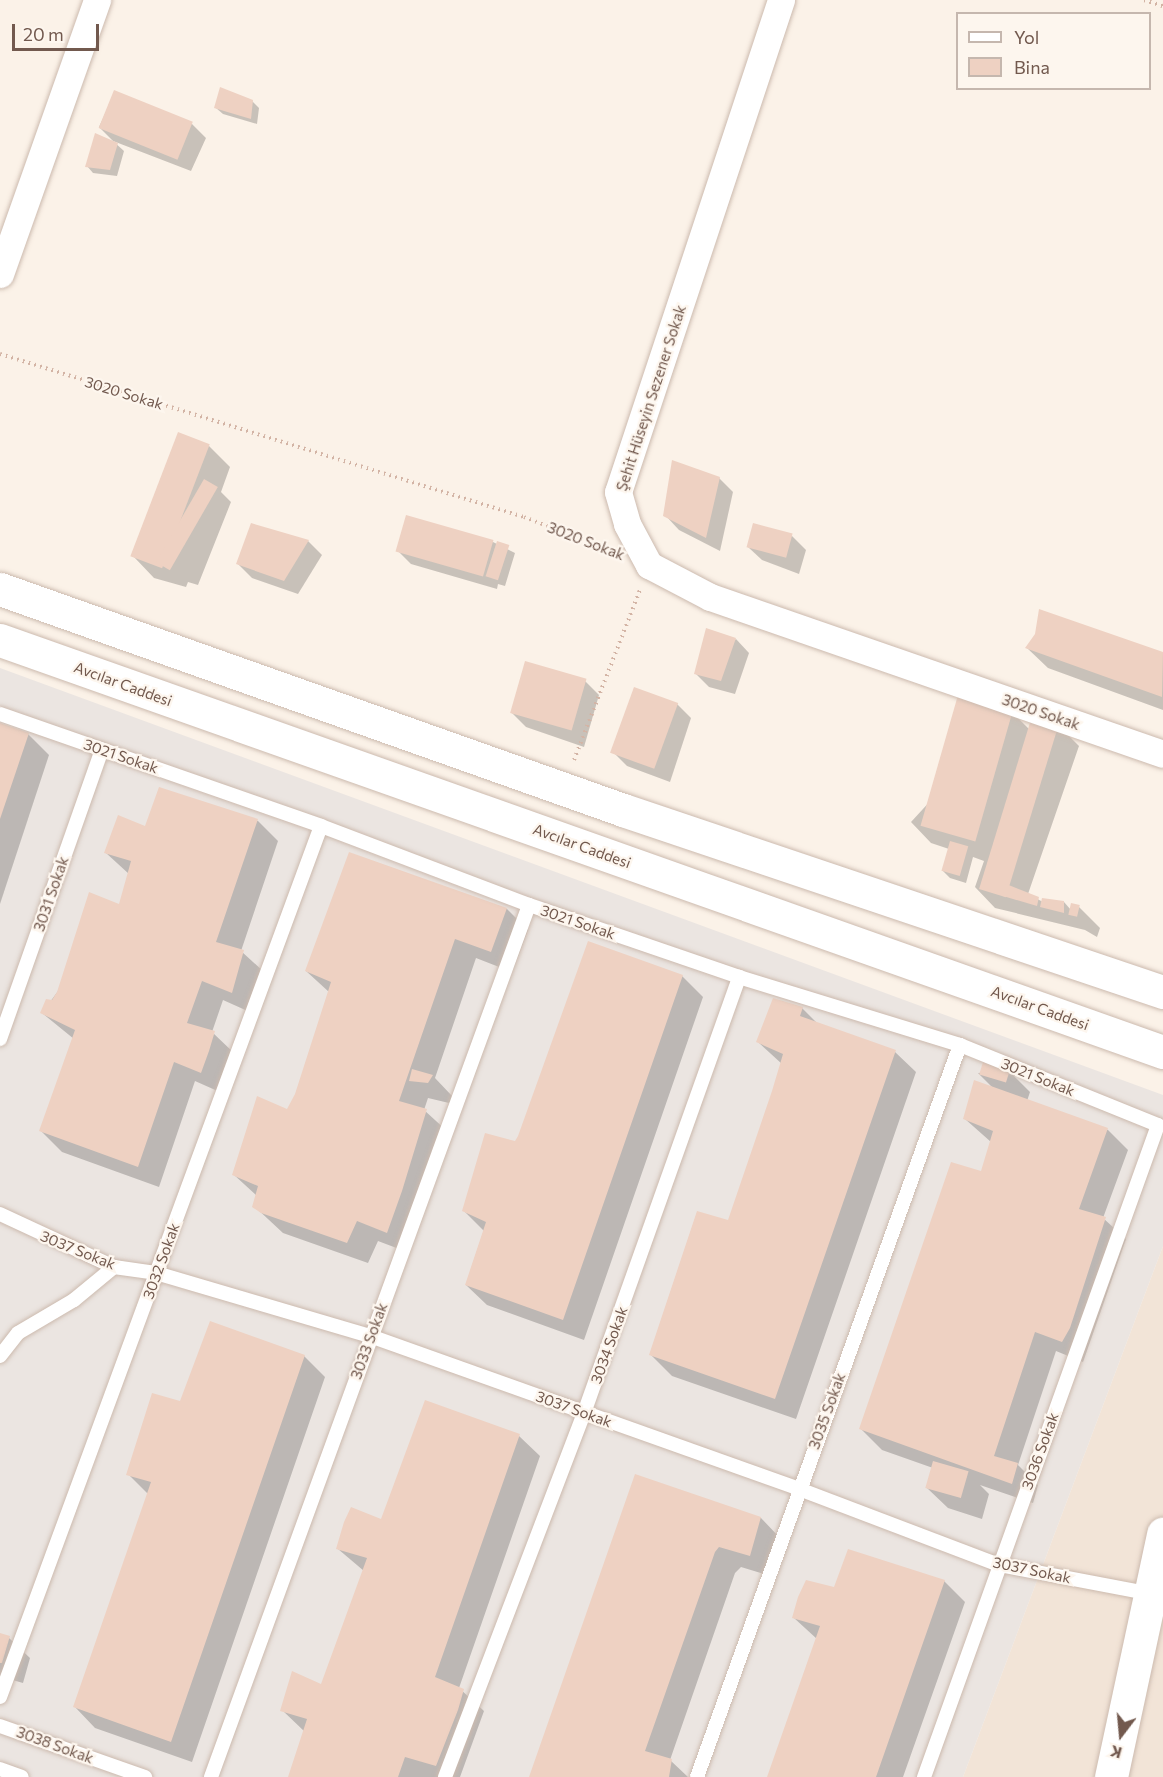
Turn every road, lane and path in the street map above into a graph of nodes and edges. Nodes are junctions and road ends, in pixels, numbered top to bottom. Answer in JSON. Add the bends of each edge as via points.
{"nodes":[{"id":1,"x":97,"y":0,"type":"edge"},
{"id":2,"x":781,"y":0,"type":"edge"},
{"id":3,"x":1144,"y":0,"type":"edge"},
{"id":4,"x":1163,"y":6,"type":"edge"},
{"id":5,"x":0,"y":274,"type":"edge"},
{"id":6,"x":0,"y":354,"type":"edge"},
{"id":7,"x":649,"y":565,"type":"junction"},
{"id":8,"x":0,"y":589,"type":"edge"},
{"id":9,"x":0,"y":640,"type":"edge"},
{"id":10,"x":0,"y":714,"type":"edge"},
{"id":11,"x":102,"y":749,"type":"junction"},
{"id":12,"x":1163,"y":754,"type":"edge"},
{"id":13,"x":563,"y":789,"type":"junction"},
{"id":14,"x":321,"y":826,"type":"junction"},
{"id":15,"x":529,"y":905,"type":"junction"},
{"id":16,"x":739,"y":977,"type":"junction"},
{"id":17,"x":1163,"y":992,"type":"edge"},
{"id":18,"x":0,"y":1039,"type":"edge"},
{"id":19,"x":960,"y":1045,"type":"junction"},
{"id":20,"x":1163,"y":1052,"type":"edge"},
{"id":21,"x":1158,"y":1125,"type":"joint"},
{"id":22,"x":0,"y":1214,"type":"edge"},
{"id":23,"x":114,"y":1267,"type":"junction"},
{"id":24,"x":156,"y":1273,"type":"junction"},
{"id":25,"x":370,"y":1336,"type":"junction"},
{"id":26,"x":0,"y":1356,"type":"edge"},
{"id":27,"x":585,"y":1413,"type":"junction"},
{"id":28,"x":799,"y":1489,"type":"junction"},
{"id":29,"x":1161,"y":1551,"type":"edge"},
{"id":30,"x":999,"y":1565,"type":"junction"},
{"id":31,"x":1154,"y":1611,"type":"edge"},
{"id":32,"x":0,"y":1697,"type":"edge"},
{"id":33,"x":0,"y":1726,"type":"edge"},
{"id":34,"x":0,"y":1769,"type":"edge"},
{"id":35,"x":22,"y":1777,"type":"edge"},
{"id":36,"x":145,"y":1777,"type":"edge"},
{"id":37,"x":211,"y":1777,"type":"edge"},
{"id":38,"x":445,"y":1777,"type":"edge"},
{"id":39,"x":697,"y":1777,"type":"edge"},
{"id":40,"x":924,"y":1777,"type":"edge"},
{"id":41,"x":1111,"y":1777,"type":"edge"}],
"edges":[{"from":1,"to":5,"type":"street"},
{"from":2,"to":7,"type":"street","name":"Şehit Hüseyin Sezener Sokak","via":[[618,492],[627,524]]},
{"from":3,"to":4,"type":"path"},
{"from":6,"to":7,"type":"path","name":"3020 Sokak","via":[[524,518]]},
{"from":7,"to":12,"type":"street","name":"3020 Sokak","via":[[710,597]]},
{"from":7,"to":13,"type":"path"},
{"from":8,"to":13,"type":"main road"},
{"from":9,"to":20,"type":"main road","name":"Avcılar Caddesi"},
{"from":10,"to":11,"type":"lane","name":"3021 Sokak"},
{"from":11,"to":14,"type":"lane","name":"3021 Sokak"},
{"from":11,"to":18,"type":"lane","name":"3031 Sokak"},
{"from":13,"to":17,"type":"main road"},
{"from":14,"to":15,"type":"lane","name":"3021 Sokak"},
{"from":14,"to":24,"type":"lane","name":"3032 Sokak"},
{"from":15,"to":16,"type":"lane","name":"3021 Sokak"},
{"from":15,"to":25,"type":"lane","name":"3033 Sokak"},
{"from":16,"to":19,"type":"lane","name":"3021 Sokak"},
{"from":16,"to":27,"type":"lane","name":"3034 Sokak"},
{"from":19,"to":21,"type":"lane","name":"3021 Sokak"},
{"from":19,"to":28,"type":"lane","name":"3035 Sokak"},
{"from":21,"to":30,"type":"lane","name":"3036 Sokak"},
{"from":22,"to":23,"type":"lane","name":"3037 Sokak"},
{"from":23,"to":24,"type":"lane","name":"3037 Sokak"},
{"from":23,"to":26,"type":"lane","via":[[74,1300],[18,1333]]},
{"from":24,"to":25,"type":"lane","name":"3037 Sokak"},
{"from":24,"to":32,"type":"lane","name":"3032 Sokak"},
{"from":25,"to":27,"type":"lane","name":"3037 Sokak"},
{"from":25,"to":37,"type":"lane","name":"3033 Sokak"},
{"from":27,"to":28,"type":"lane","name":"3037 Sokak"},
{"from":27,"to":38,"type":"lane","name":"3034 Sokak"},
{"from":28,"to":30,"type":"lane","name":"3037 Sokak"},
{"from":28,"to":39,"type":"lane","name":"3035 Sokak"},
{"from":29,"to":31,"type":"main road"},
{"from":30,"to":31,"type":"lane","name":"3037 Sokak"},
{"from":30,"to":40,"type":"lane","name":"3036 Sokak"},
{"from":31,"to":41,"type":"main road"},
{"from":33,"to":36,"type":"lane","name":"3038 Sokak"},
{"from":34,"to":35,"type":"lane"}]}
